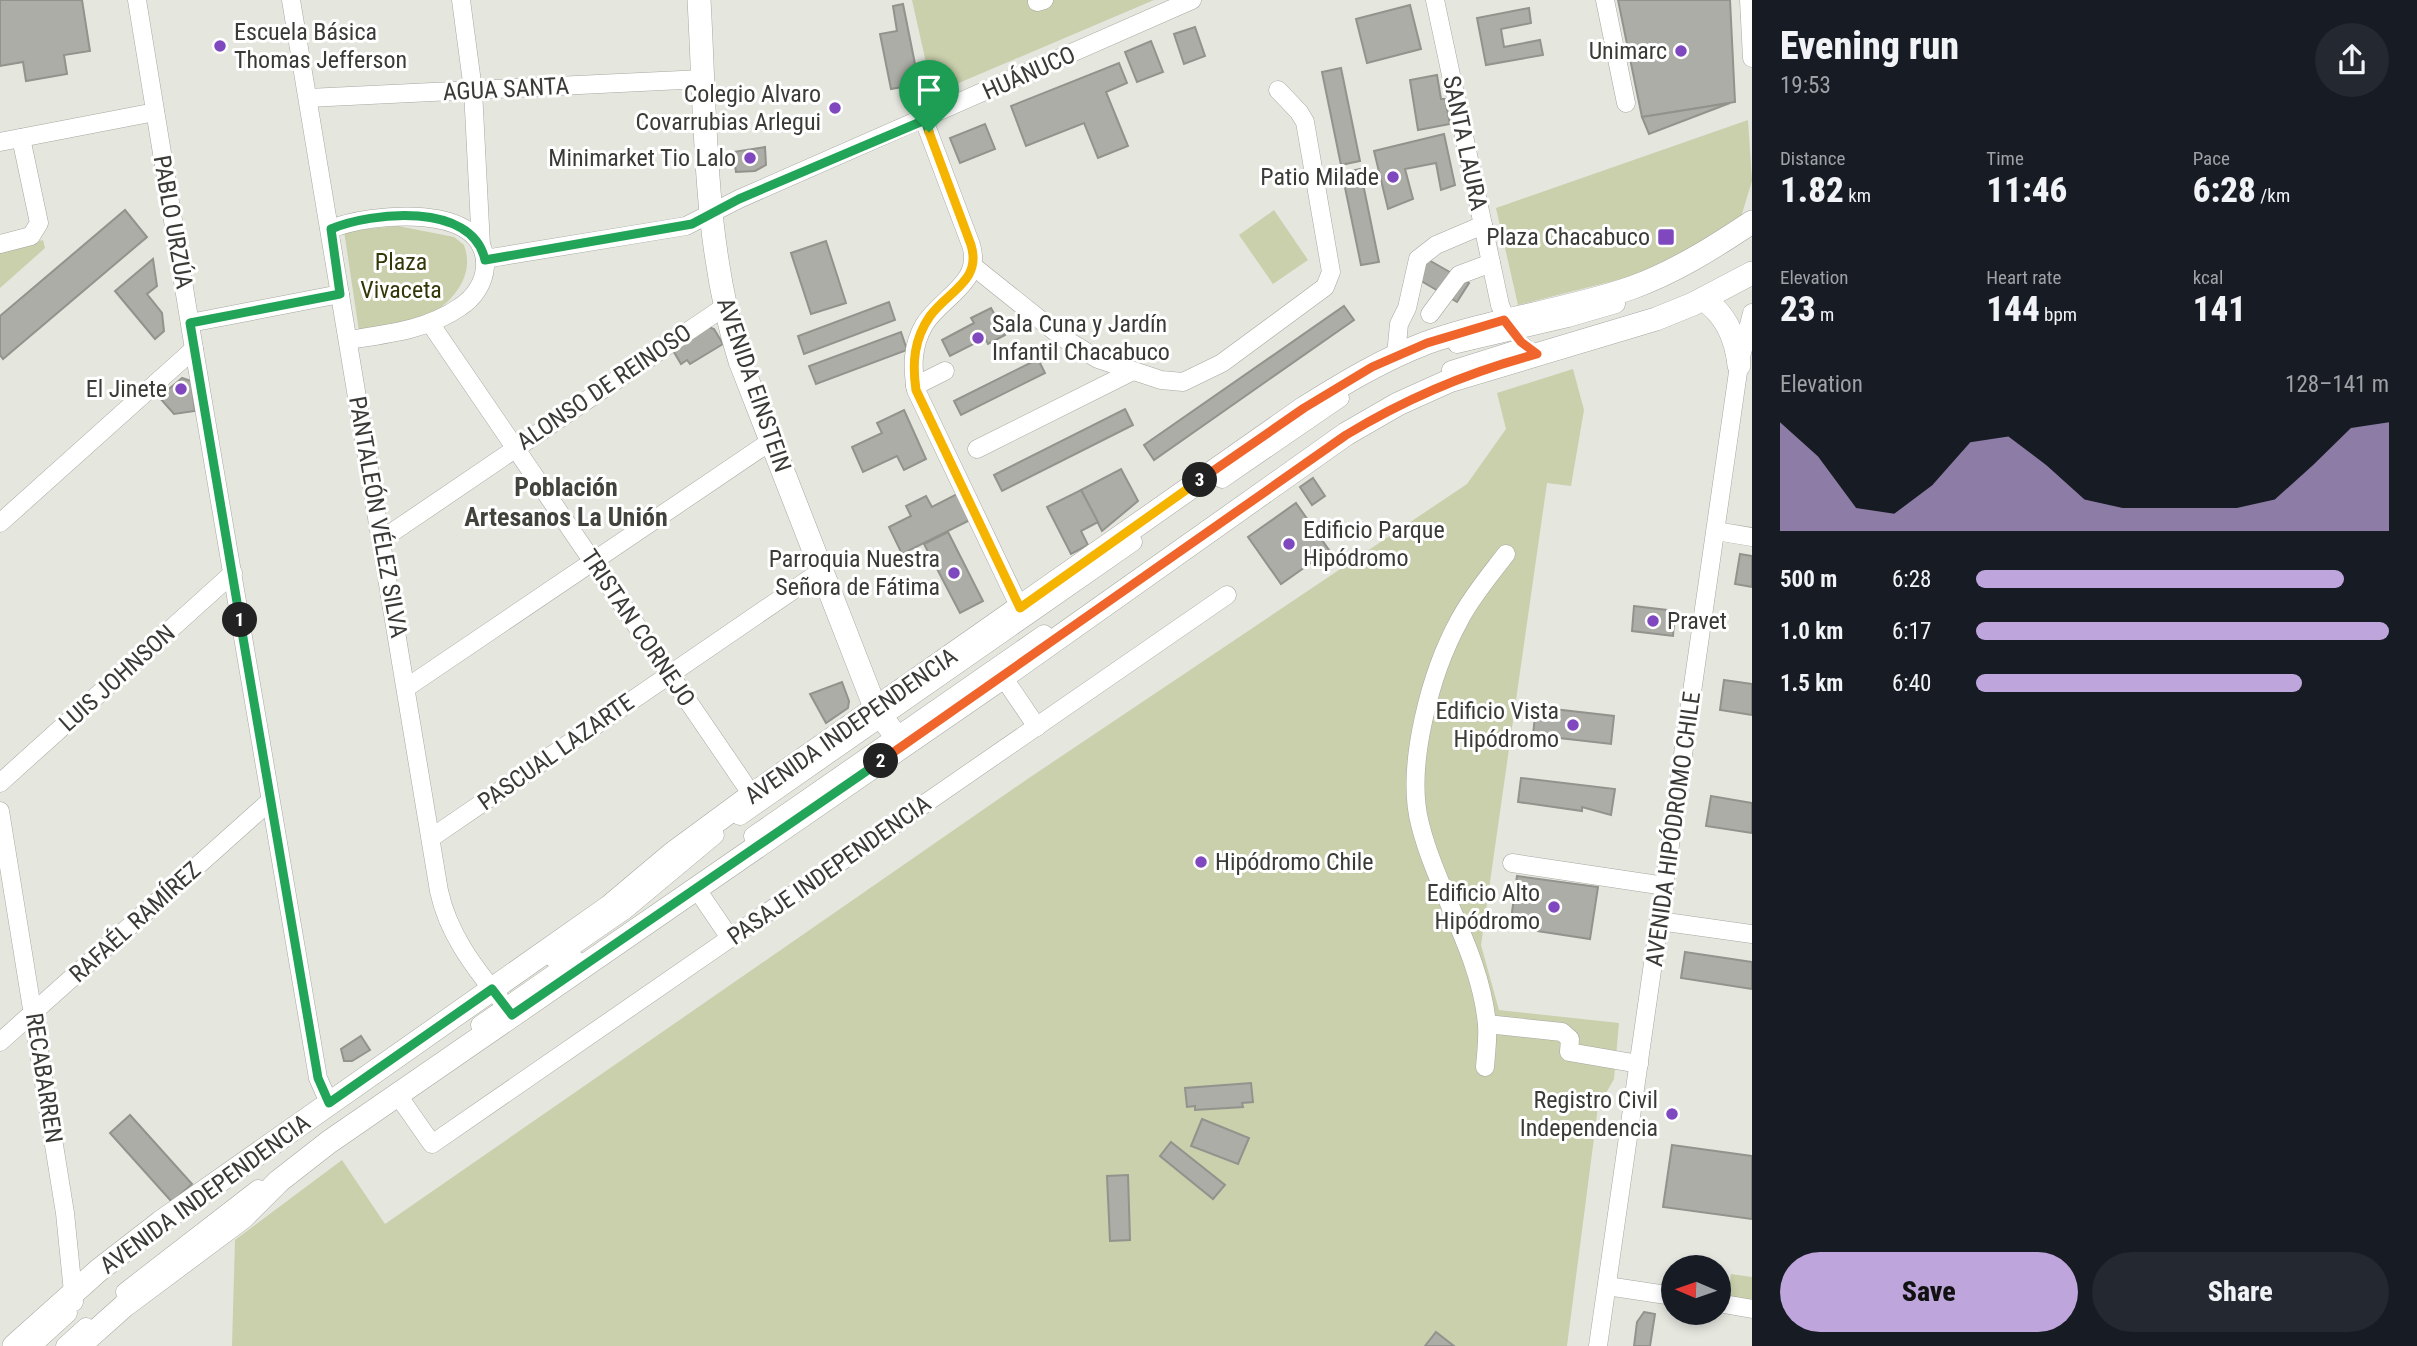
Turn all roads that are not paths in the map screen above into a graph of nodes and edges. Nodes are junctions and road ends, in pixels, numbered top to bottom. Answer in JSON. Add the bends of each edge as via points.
{"nodes":[{"id":1,"x":137,"y":0,"type":"edge"},
{"id":2,"x":291,"y":0,"type":"edge"},
{"id":3,"x":461,"y":0,"type":"edge"},
{"id":4,"x":699,"y":0,"type":"edge"},
{"id":5,"x":1192,"y":0,"type":"edge"},
{"id":6,"x":1435,"y":0,"type":"edge"},
{"id":7,"x":1605,"y":0,"type":"edge"},
{"id":8,"x":1749,"y":0,"type":"edge"},
{"id":9,"x":1752,"y":58,"type":"edge"},
{"id":10,"x":704,"y":79,"type":"junction"},
{"id":11,"x":473,"y":90,"type":"junction"},
{"id":12,"x":1278,"y":90,"type":"dead end"},
{"id":13,"x":308,"y":98,"type":"junction"},
{"id":14,"x":1626,"y":103,"type":"dead end"},
{"id":15,"x":155,"y":112,"type":"junction"},
{"id":16,"x":925,"y":120,"type":"junction"},
{"id":17,"x":22,"y":138,"type":"junction"},
{"id":18,"x":0,"y":142,"type":"edge"},
{"id":19,"x":712,"y":214,"type":"junction"},
{"id":20,"x":1752,"y":222,"type":"edge"},
{"id":21,"x":1483,"y":225,"type":"junction"},
{"id":22,"x":331,"y":229,"type":"junction"},
{"id":23,"x":1752,"y":235,"type":"edge"},
{"id":24,"x":0,"y":244,"type":"edge"},
{"id":25,"x":483,"y":253,"type":"junction"},
{"id":26,"x":1752,"y":260,"type":"edge"},
{"id":27,"x":1491,"y":263,"type":"junction"},
{"id":28,"x":973,"y":266,"type":"junction"},
{"id":29,"x":1752,"y":273,"type":"edge"},
{"id":30,"x":340,"y":294,"type":"junction"},
{"id":31,"x":1703,"y":299,"type":"junction"},
{"id":32,"x":724,"y":307,"type":"junction"},
{"id":33,"x":1407,"y":308,"type":"junction"},
{"id":34,"x":1752,"y":313,"type":"edge"},
{"id":35,"x":1430,"y":314,"type":"junction"},
{"id":36,"x":190,"y":323,"type":"junction"},
{"id":37,"x":430,"y":323,"type":"junction"},
{"id":38,"x":1508,"y":326,"type":"junction"},
{"id":39,"x":1452,"y":335,"type":"junction"},
{"id":40,"x":348,"y":340,"type":"junction"},
{"id":41,"x":194,"y":349,"type":"junction"},
{"id":42,"x":1532,"y":350,"type":"junction"},
{"id":43,"x":1396,"y":355,"type":"junction"},
{"id":44,"x":1739,"y":365,"type":"junction"},
{"id":45,"x":945,"y":371,"type":"dead end"},
{"id":46,"x":1133,"y":371,"type":"junction"},
{"id":47,"x":915,"y":386,"type":"junction"},
{"id":48,"x":771,"y":441,"type":"junction"},
{"id":49,"x":515,"y":448,"type":"junction"},
{"id":50,"x":977,"y":449,"type":"dead end"},
{"id":51,"x":0,"y":523,"type":"edge"},
{"id":52,"x":1716,"y":531,"type":"junction"},
{"id":53,"x":1752,"y":537,"type":"edge"},
{"id":54,"x":381,"y":540,"type":"junction"},
{"id":55,"x":1506,"y":554,"type":"dead end"},
{"id":56,"x":592,"y":561,"type":"junction"},
{"id":57,"x":821,"y":571,"type":"junction"},
{"id":58,"x":233,"y":573,"type":"junction"},
{"id":59,"x":1227,"y":595,"type":"dead end"},
{"id":60,"x":1020,"y":608,"type":"junction"},
{"id":61,"x":669,"y":674,"type":"junction"},
{"id":62,"x":1003,"y":677,"type":"junction"},
{"id":63,"x":406,"y":688,"type":"junction"},
{"id":64,"x":1037,"y":727,"type":"junction"},
{"id":65,"x":889,"y":728,"type":"junction"},
{"id":66,"x":0,"y":783,"type":"edge"},
{"id":67,"x":752,"y":795,"type":"junction"},
{"id":68,"x":270,"y":802,"type":"junction"},
{"id":69,"x":0,"y":811,"type":"edge"},
{"id":70,"x":431,"y":838,"type":"junction"},
{"id":71,"x":1512,"y":863,"type":"dead end"},
{"id":72,"x":1665,"y":886,"type":"junction"},
{"id":73,"x":696,"y":888,"type":"junction"},
{"id":74,"x":1659,"y":920,"type":"junction"},
{"id":75,"x":1752,"y":934,"type":"edge"},
{"id":76,"x":730,"y":938,"type":"junction"},
{"id":77,"x":502,"y":1002,"type":"junction"},
{"id":78,"x":34,"y":1011,"type":"junction"},
{"id":79,"x":1487,"y":1024,"type":"junction"},
{"id":80,"x":0,"y":1042,"type":"edge"},
{"id":81,"x":1639,"y":1064,"type":"junction"},
{"id":82,"x":1485,"y":1068,"type":"dead end"},
{"id":83,"x":397,"y":1094,"type":"junction"},
{"id":84,"x":329,"y":1103,"type":"junction"},
{"id":85,"x":1607,"y":1286,"type":"junction"},
{"id":86,"x":1661,"y":1294,"type":"edge"},
{"id":87,"x":74,"y":1301,"type":"junction"},
{"id":88,"x":1731,"y":1305,"type":"edge"},
{"id":89,"x":1752,"y":1308,"type":"edge"},
{"id":90,"x":71,"y":1345,"type":"edge"},
{"id":91,"x":14,"y":1346,"type":"edge"},
{"id":92,"x":32,"y":1346,"type":"edge"},
{"id":93,"x":1598,"y":1346,"type":"edge"}],
"edges":[{"from":1,"to":15,"type":"street","name":"PABLO URZÚA"},
{"from":2,"to":13,"type":"street","name":"PANTALEÓN VÉLEZ SILVA"},
{"from":3,"to":11,"type":"street"},
{"from":4,"to":10,"type":"main road","name":"AVENIDA EINSTEIN"},
{"from":5,"to":16,"type":"street","name":"HUÁNUCO"},
{"from":6,"to":21,"type":"street","name":"SANTA LAURA"},
{"from":7,"to":14,"type":"street"},
{"from":8,"to":9,"type":"street"},
{"from":10,"to":11,"type":"street","name":"AGUA SANTA"},
{"from":10,"to":19,"type":"main road","name":"AVENIDA EINSTEIN"},
{"from":11,"to":13,"type":"street","name":"AGUA SANTA"},
{"from":11,"to":25,"type":"street"},
{"from":12,"to":46,"type":"street","via":[[1305,122],[1331,272],[1325,287],[1222,363],[1183,382]]},
{"from":13,"to":22,"type":"street","name":"PANTALEÓN VÉLEZ SILVA"},
{"from":15,"to":17,"type":"street"},
{"from":15,"to":36,"type":"street","name":"PABLO URZÚA"},
{"from":16,"to":19,"type":"street","name":"HUÁNUCO"},
{"from":16,"to":28,"type":"street","via":[[971,245]]},
{"from":17,"to":18,"type":"street"},
{"from":17,"to":24,"type":"street","via":[[39,223],[31,236]]},
{"from":19,"to":25,"type":"street","name":"HUÁNUCO","via":[[681,227]]},
{"from":19,"to":32,"type":"main road","name":"AVENIDA EINSTEIN"},
{"from":20,"to":38,"type":"main road","name":"AVENIDA INDEPENDENCIA","via":[[1650,281]]},
{"from":21,"to":27,"type":"street","name":"SANTA LAURA"},
{"from":21,"to":33,"type":"street","via":[[1436,245],[1418,259]]},
{"from":22,"to":25,"type":"street","via":[[375,216],[420,216],[460,229]]},
{"from":22,"to":30,"type":"street","name":"PANTALEÓN VÉLEZ SILVA"},
{"from":23,"to":38,"type":"street","via":[[1655,290],[1592,312]]},
{"from":25,"to":37,"type":"street","via":[[482,281],[475,293],[462,306]]},
{"from":26,"to":42,"type":"street","via":[[1651,310]]},
{"from":27,"to":35,"type":"street","via":[[1459,275]]},
{"from":27,"to":38,"type":"street","name":"SANTA LAURA"},
{"from":28,"to":46,"type":"street","via":[[1063,338],[1098,359]]},
{"from":28,"to":47,"type":"street","via":[[967,280],[938,305],[920,332],[913,361]]},
{"from":29,"to":31,"type":"main road","name":"AVENIDA INDEPENDENCIA"},
{"from":30,"to":36,"type":"street"},
{"from":30,"to":40,"type":"street","name":"PANTALEÓN VÉLEZ SILVA"},
{"from":31,"to":42,"type":"main road","name":"AVENIDA INDEPENDENCIA","via":[[1657,319]]},
{"from":31,"to":44,"type":"main road","via":[[1725,322]]},
{"from":32,"to":48,"type":"main road","name":"AVENIDA EINSTEIN"},
{"from":32,"to":49,"type":"street","name":"ALONSO DE REINOSO"},
{"from":33,"to":35,"type":"street"},
{"from":33,"to":43,"type":"street","via":[[1399,324]]},
{"from":34,"to":44,"type":"street","name":"AVENIDA HIPÓDROMO CHILE"},
{"from":35,"to":39,"type":"street"},
{"from":36,"to":41,"type":"street","name":"PABLO URZÚA"},
{"from":37,"to":40,"type":"street"},
{"from":37,"to":49,"type":"street","name":"TRISTAN CORNEJO"},
{"from":38,"to":39,"type":"main road","name":"AVENIDA INDEPENDENCIA"},
{"from":38,"to":42,"type":"street"},
{"from":38,"to":65,"type":"street","via":[[1437,349],[1360,384],[1188,502]]},
{"from":39,"to":43,"type":"main road","name":"AVENIDA INDEPENDENCIA"},
{"from":40,"to":54,"type":"street","name":"PANTALEÓN VÉLEZ SILVA"},
{"from":41,"to":51,"type":"street"},
{"from":41,"to":58,"type":"street","name":"PABLO URZÚA"},
{"from":42,"to":62,"type":"main road","name":"AVENIDA INDEPENDENCIA","via":[[1449,381],[1365,423]]},
{"from":42,"to":65,"type":"street","via":[[1439,374],[1362,412]]},
{"from":43,"to":60,"type":"main road","name":"AVENIDA INDEPENDENCIA","via":[[1304,408]]},
{"from":44,"to":52,"type":"street","name":"AVENIDA HIPÓDROMO CHILE"},
{"from":45,"to":47,"type":"street"},
{"from":46,"to":50,"type":"street"},
{"from":47,"to":60,"type":"street"},
{"from":48,"to":56,"type":"street"},
{"from":48,"to":57,"type":"main road","name":"AVENIDA EINSTEIN"},
{"from":49,"to":54,"type":"street","name":"ALONSO DE REINOSO"},
{"from":49,"to":56,"type":"street","name":"TRISTAN CORNEJO"},
{"from":52,"to":53,"type":"street"},
{"from":52,"to":72,"type":"street","name":"AVENIDA HIPÓDROMO CHILE"},
{"from":54,"to":63,"type":"street","name":"PANTALEÓN VÉLEZ SILVA"},
{"from":55,"to":79,"type":"street","via":[[1460,619],[1436,672],[1420,737],[1416,785],[1419,823],[1471,958]]},
{"from":56,"to":61,"type":"street","name":"TRISTAN CORNEJO"},
{"from":56,"to":63,"type":"street"},
{"from":57,"to":61,"type":"street","name":"PASCUAL LAZARTE"},
{"from":57,"to":65,"type":"main road","name":"AVENIDA EINSTEIN"},
{"from":58,"to":66,"type":"street","name":"LUIS JOHNSON"},
{"from":58,"to":68,"type":"street","name":"PABLO URZÚA"},
{"from":59,"to":64,"type":"street","name":"PASAJE INDEPENDENCIA"},
{"from":60,"to":65,"type":"main road","name":"AVENIDA INDEPENDENCIA"},
{"from":61,"to":67,"type":"street","name":"TRISTAN CORNEJO"},
{"from":61,"to":70,"type":"street","name":"PASCUAL LAZARTE"},
{"from":62,"to":64,"type":"street"},
{"from":62,"to":65,"type":"main road","name":"AVENIDA INDEPENDENCIA"},
{"from":63,"to":70,"type":"street","name":"PANTALEÓN VÉLEZ SILVA"},
{"from":64,"to":76,"type":"street","name":"PASAJE INDEPENDENCIA"},
{"from":65,"to":67,"type":"main road","name":"AVENIDA INDEPENDENCIA"},
{"from":65,"to":73,"type":"main road","name":"AVENIDA INDEPENDENCIA"},
{"from":65,"to":77,"type":"street","via":[[725,828]]},
{"from":67,"to":77,"type":"main road","name":"AVENIDA INDEPENDENCIA","via":[[692,838]]},
{"from":68,"to":78,"type":"street","name":"RAFAÉL RAMÍREZ"},
{"from":68,"to":84,"type":"street","name":"PABLO URZÚA","via":[[318,1078]]},
{"from":69,"to":78,"type":"street","name":"RECABARREN"},
{"from":70,"to":77,"type":"street","name":"PANTALEÓN VÉLEZ SILVA","via":[[444,914],[456,939]]},
{"from":71,"to":72,"type":"street"},
{"from":72,"to":74,"type":"street","name":"AVENIDA HIPÓDROMO CHILE"},
{"from":73,"to":76,"type":"street"},
{"from":73,"to":77,"type":"main road","name":"AVENIDA INDEPENDENCIA"},
{"from":74,"to":75,"type":"street"},
{"from":74,"to":81,"type":"street","name":"AVENIDA HIPÓDROMO CHILE"},
{"from":76,"to":83,"type":"street","name":"PASAJE INDEPENDENCIA","via":[[432,1144]]},
{"from":77,"to":83,"type":"main road","name":"AVENIDA INDEPENDENCIA"},
{"from":77,"to":84,"type":"main road","name":"AVENIDA INDEPENDENCIA"},
{"from":77,"to":87,"type":"street","via":[[187,1216]]},
{"from":77,"to":90,"type":"street","via":[[303,1150],[223,1218],[138,1281]]},
{"from":78,"to":80,"type":"street","name":"RAFAÉL RAMÍREZ"},
{"from":78,"to":87,"type":"street","name":"RECABARREN"},
{"from":79,"to":81,"type":"street","via":[[1562,1032],[1570,1038],[1569,1052]]},
{"from":79,"to":82,"type":"street"},
{"from":81,"to":85,"type":"street","name":"AVENIDA HIPÓDROMO CHILE"},
{"from":83,"to":90,"type":"main road","name":"AVENIDA INDEPENDENCIA","via":[[294,1168],[242,1218]]},
{"from":84,"to":87,"type":"main road","name":"AVENIDA INDEPENDENCIA","via":[[160,1222]]},
{"from":85,"to":86,"type":"street"},
{"from":85,"to":93,"type":"street","name":"AVENIDA HIPÓDROMO CHILE"},
{"from":87,"to":90,"type":"street","name":"RECABARREN"},
{"from":87,"to":91,"type":"main road","name":"AVENIDA INDEPENDENCIA"},
{"from":87,"to":92,"type":"street"},
{"from":88,"to":89,"type":"street"}]}
